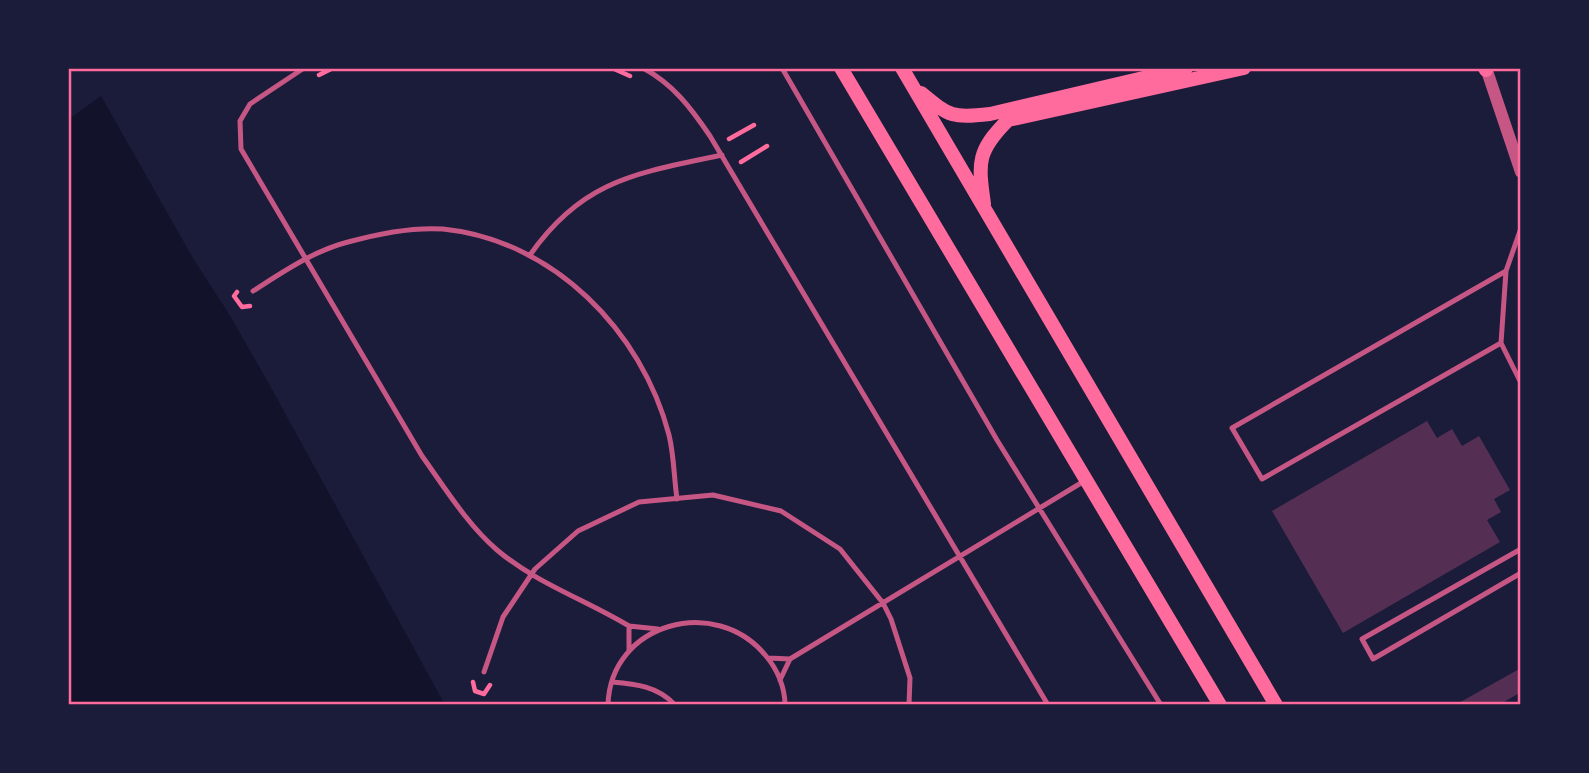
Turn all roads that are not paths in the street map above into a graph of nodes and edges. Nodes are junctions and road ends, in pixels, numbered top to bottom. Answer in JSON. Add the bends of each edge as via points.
{"nodes":[{"id":1,"x":304,"y":68,"type":"edge"},
{"id":2,"x":643,"y":68,"type":"edge"},
{"id":3,"x":782,"y":68,"type":"edge"},
{"id":4,"x":841,"y":68,"type":"edge"},
{"id":5,"x":902,"y":68,"type":"edge"},
{"id":6,"x":1186,"y":68,"type":"edge"},
{"id":7,"x":1244,"y":68,"type":"edge"},
{"id":8,"x":1486,"y":69,"type":"edge"},
{"id":9,"x":912,"y":87,"type":"junction"},
{"id":10,"x":722,"y":155,"type":"junction"},
{"id":11,"x":1521,"y":172,"type":"edge"},
{"id":12,"x":985,"y":213,"type":"junction"},
{"id":13,"x":1521,"y":228,"type":"edge"},
{"id":14,"x":530,"y":255,"type":"junction"},
{"id":15,"x":306,"y":258,"type":"junction"},
{"id":16,"x":1506,"y":271,"type":"junction"},
{"id":17,"x":253,"y":291,"type":"dead end"},
{"id":18,"x":1501,"y":343,"type":"junction"},
{"id":19,"x":1521,"y":383,"type":"edge"},
{"id":20,"x":1086,"y":480,"type":"junction"},
{"id":21,"x":677,"y":499,"type":"junction"},
{"id":22,"x":1039,"y":508,"type":"junction"},
{"id":23,"x":1521,"y":549,"type":"edge"},
{"id":24,"x":960,"y":556,"type":"junction"},
{"id":25,"x":1521,"y":573,"type":"edge"},
{"id":26,"x":531,"y":574,"type":"junction"},
{"id":27,"x":883,"y":603,"type":"junction"},
{"id":28,"x":629,"y":626,"type":"junction"},
{"id":29,"x":661,"y":629,"type":"junction"},
{"id":30,"x":629,"y":651,"type":"junction"},
{"id":31,"x":768,"y":658,"type":"junction"},
{"id":32,"x":790,"y":659,"type":"junction"},
{"id":33,"x":484,"y":672,"type":"dead end"},
{"id":34,"x":780,"y":680,"type":"junction"},
{"id":35,"x":612,"y":682,"type":"junction"},
{"id":36,"x":608,"y":705,"type":"edge"},
{"id":37,"x":675,"y":705,"type":"edge"},
{"id":38,"x":785,"y":705,"type":"edge"},
{"id":39,"x":909,"y":705,"type":"edge"},
{"id":40,"x":1048,"y":705,"type":"edge"},
{"id":41,"x":1161,"y":705,"type":"edge"},
{"id":42,"x":1220,"y":705,"type":"edge"},
{"id":43,"x":1276,"y":705,"type":"edge"}],
"edges":[{"from":1,"to":15,"type":"lane","via":[[250,104],[240,121],[241,149]]},
{"from":2,"to":10,"type":"lane","via":[[662,78],[690,106]]},
{"from":3,"to":22,"type":"lane"},
{"from":4,"to":20,"type":"main road"},
{"from":5,"to":9,"type":"main road"},
{"from":6,"to":9,"type":"main road","via":[[958,118]]},
{"from":7,"to":12,"type":"main road","via":[[1008,120],[988,139],[979,170]]},
{"from":8,"to":11,"type":"street"},
{"from":9,"to":12,"type":"main road"},
{"from":10,"to":14,"type":"lane","via":[[620,180],[587,197],[558,219]]},
{"from":10,"to":24,"type":"lane"},
{"from":12,"to":43,"type":"main road"},
{"from":13,"to":16,"type":"lane"},
{"from":14,"to":15,"type":"lane","via":[[474,234],[440,229],[346,242]]},
{"from":14,"to":21,"type":"lane","via":[[593,302],[619,330],[659,404],[669,437]]},
{"from":15,"to":17,"type":"lane"},
{"from":15,"to":26,"type":"lane","via":[[422,456],[456,505],[496,549]]},
{"from":16,"to":18,"type":"lane"},
{"from":16,"to":18,"type":"lane","via":[[1232,428],[1262,479]]},
{"from":18,"to":19,"type":"lane"},
{"from":20,"to":22,"type":"lane"},
{"from":20,"to":42,"type":"main road"},
{"from":21,"to":26,"type":"lane","via":[[639,502],[578,531]]},
{"from":21,"to":27,"type":"lane","via":[[713,495],[781,512],[840,549]]},
{"from":22,"to":24,"type":"lane"},
{"from":22,"to":41,"type":"lane"},
{"from":23,"to":25,"type":"lane","via":[[1362,639],[1373,659]]},
{"from":24,"to":27,"type":"lane"},
{"from":24,"to":40,"type":"lane"},
{"from":26,"to":28,"type":"lane"},
{"from":26,"to":33,"type":"lane","via":[[503,617]]},
{"from":27,"to":32,"type":"lane"},
{"from":27,"to":39,"type":"lane","via":[[910,678]]},
{"from":28,"to":29,"type":"lane"},
{"from":28,"to":30,"type":"lane"},
{"from":29,"to":30,"type":"lane"},
{"from":29,"to":31,"type":"lane","via":[[704,621],[732,628]]},
{"from":30,"to":35,"type":"lane"},
{"from":31,"to":32,"type":"lane"},
{"from":31,"to":34,"type":"lane"},
{"from":32,"to":34,"type":"lane"},
{"from":34,"to":38,"type":"lane"},
{"from":35,"to":36,"type":"lane"},
{"from":35,"to":37,"type":"lane","via":[[642,684]]}]}
